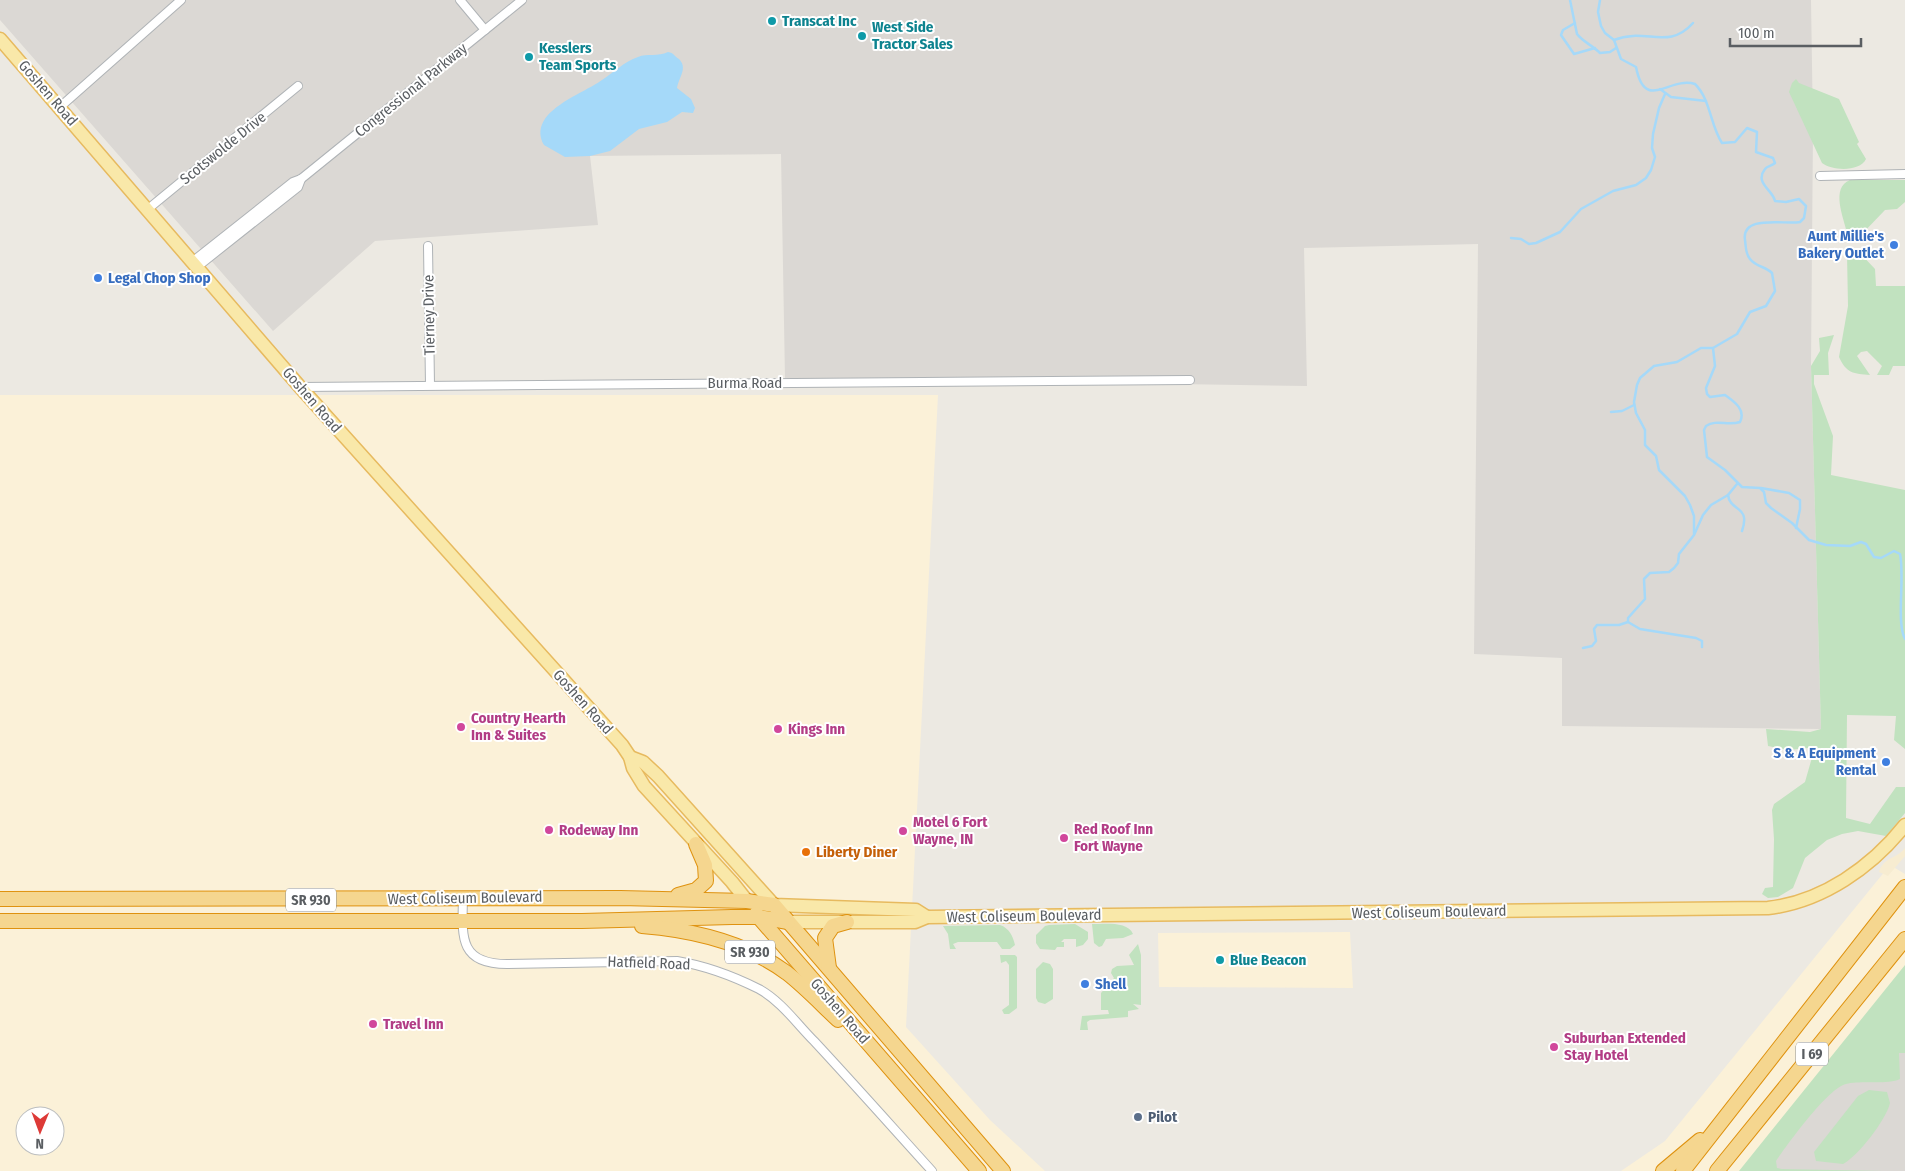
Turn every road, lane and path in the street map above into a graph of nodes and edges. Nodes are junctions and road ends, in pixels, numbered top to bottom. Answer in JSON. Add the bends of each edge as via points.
{"nodes":[{"id":1,"x":181,"y":0,"type":"edge"},
{"id":2,"x":460,"y":0,"type":"edge"},
{"id":3,"x":522,"y":0,"type":"edge"},
{"id":4,"x":485,"y":30,"type":"junction"},
{"id":5,"x":0,"y":38,"type":"edge"},
{"id":6,"x":298,"y":86,"type":"dead end"},
{"id":7,"x":60,"y":107,"type":"junction"},
{"id":8,"x":1905,"y":174,"type":"edge"},
{"id":9,"x":1820,"y":176,"type":"dead end"},
{"id":10,"x":148,"y":209,"type":"junction"},
{"id":11,"x":428,"y":246,"type":"dead end"},
{"id":12,"x":194,"y":265,"type":"junction"},
{"id":13,"x":1190,"y":380,"type":"dead end"},
{"id":14,"x":430,"y":385,"type":"junction"},
{"id":15,"x":300,"y":387,"type":"junction"},
{"id":16,"x":630,"y":756,"type":"junction"},
{"id":17,"x":1905,"y":825,"type":"edge"},
{"id":18,"x":696,"y":844,"type":"junction"},
{"id":19,"x":1905,"y":887,"type":"edge"},
{"id":20,"x":463,"y":898,"type":"junction"},
{"id":21,"x":0,"y":899,"type":"edge"},
{"id":22,"x":659,"y":899,"type":"junction"},
{"id":23,"x":747,"y":901,"type":"junction"},
{"id":24,"x":774,"y":905,"type":"junction"},
{"id":25,"x":759,"y":917,"type":"junction"},
{"id":26,"x":927,"y":917,"type":"junction"},
{"id":27,"x":0,"y":921,"type":"edge"},
{"id":28,"x":462,"y":921,"type":"junction"},
{"id":29,"x":582,"y":921,"type":"junction"},
{"id":30,"x":788,"y":922,"type":"junction"},
{"id":31,"x":846,"y":922,"type":"junction"},
{"id":32,"x":1905,"y":939,"type":"edge"},
{"id":33,"x":830,"y":971,"type":"junction"},
{"id":34,"x":884,"y":1060,"type":"junction"},
{"id":35,"x":1722,"y":1122,"type":"junction"},
{"id":36,"x":1718,"y":1170,"type":"edge"},
{"id":37,"x":932,"y":1171,"type":"edge"},
{"id":38,"x":979,"y":1171,"type":"edge"},
{"id":39,"x":1004,"y":1171,"type":"edge"},
{"id":40,"x":1663,"y":1171,"type":"edge"},
{"id":41,"x":1683,"y":1171,"type":"edge"}],
"edges":[{"from":1,"to":7,"type":"street"},
{"from":2,"to":4,"type":"street"},
{"from":3,"to":4,"type":"street","name":"Congressional Parkway"},
{"from":4,"to":12,"type":"street","name":"Congressional Parkway"},
{"from":5,"to":7,"type":"main road","name":"Goshen Road"},
{"from":6,"to":10,"type":"street","name":"Scotswolde Drive"},
{"from":7,"to":10,"type":"main road","name":"Goshen Road"},
{"from":8,"to":9,"type":"street"},
{"from":10,"to":12,"type":"main road","name":"Goshen Road"},
{"from":11,"to":14,"type":"street","name":"Tierney Drive"},
{"from":12,"to":15,"type":"main road","name":"Goshen Road"},
{"from":13,"to":14,"type":"street","name":"Burma Road"},
{"from":14,"to":15,"type":"street","name":"Burma Road"},
{"from":15,"to":16,"type":"main road","name":"Goshen Road"},
{"from":16,"to":18,"type":"main road","name":"Goshen Road","via":[[644,786]]},
{"from":16,"to":24,"type":"main road","name":"Goshen Road","via":[[643,762],[658,776]]},
{"from":17,"to":26,"type":"main road","name":"West Coliseum Boulevard","via":[[1852,875],[1819,893],[1768,908]]},
{"from":18,"to":22,"type":"highway","via":[[705,865],[706,881],[696,890]]},
{"from":18,"to":23,"type":"main road","name":"Goshen Road"},
{"from":19,"to":35,"type":"highway","number":"I 69"},
{"from":20,"to":21,"type":"highway","name":"West Coliseum Boulevard","number":"SR 930"},
{"from":20,"to":22,"type":"highway","name":"West Coliseum Boulevard","number":"SR 930"},
{"from":20,"to":28,"type":"street","name":"Hatfield Road"},
{"from":22,"to":23,"type":"highway","name":"West Coliseum Boulevard","number":"SR 930"},
{"from":23,"to":24,"type":"highway","name":"West Coliseum Boulevard","number":"SR 930"},
{"from":23,"to":25,"type":"highway","name":"Goshen Road"},
{"from":24,"to":26,"type":"main road","name":"West Coliseum Boulevard","via":[[916,910]]},
{"from":24,"to":30,"type":"highway","number":"SR 930"},
{"from":25,"to":29,"type":"highway","name":"West Coliseum Boulevard"},
{"from":25,"to":30,"type":"highway","name":"West Coliseum Boulevard"},
{"from":25,"to":34,"type":"highway","name":"Goshen Road"},
{"from":26,"to":31,"type":"main road","name":"West Coliseum Boulevard","via":[[914,922]]},
{"from":27,"to":28,"type":"highway","name":"West Coliseum Boulevard","number":"SR 930"},
{"from":28,"to":29,"type":"highway","name":"West Coliseum Boulevard","number":"SR 930"},
{"from":28,"to":37,"type":"street","name":"Hatfield Road","via":[[468,951],[477,959],[491,964],[677,961],[741,979],[781,1006]]},
{"from":29,"to":34,"type":"highway","number":"SR 930","via":[[707,936],[741,947],[786,973]]},
{"from":30,"to":31,"type":"main road","name":"West Coliseum Boulevard"},
{"from":30,"to":33,"type":"highway","number":"SR 930"},
{"from":31,"to":33,"type":"highway","via":[[834,926],[825,938]]},
{"from":32,"to":36,"type":"highway","number":"I 69"},
{"from":33,"to":39,"type":"highway","number":"SR 930"},
{"from":34,"to":38,"type":"highway","name":"Goshen Road","number":"SR 930"},
{"from":35,"to":40,"type":"highway"},
{"from":35,"to":41,"type":"highway","number":"I 69"}]}
